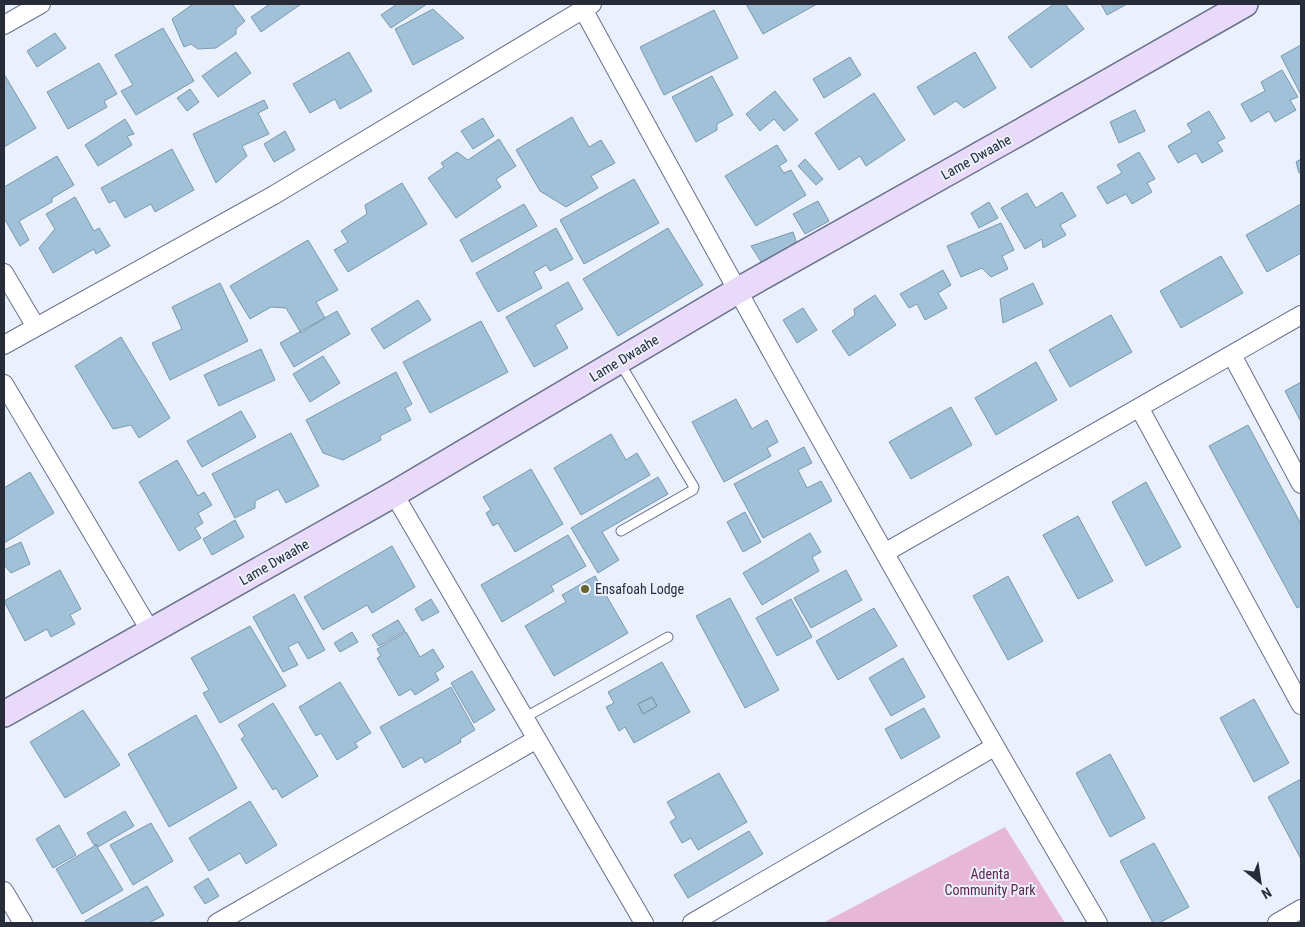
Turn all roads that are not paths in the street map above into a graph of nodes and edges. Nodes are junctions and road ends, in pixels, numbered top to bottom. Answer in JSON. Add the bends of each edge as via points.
{"nodes":[{"id":1,"x":40,"y":4,"type":"edge"},
{"id":2,"x":1245,"y":4,"type":"edge"},
{"id":3,"x":587,"y":6,"type":"edge"},
{"id":4,"x":4,"y":25,"type":"edge"},
{"id":5,"x":4,"y":273,"type":"edge"},
{"id":6,"x":736,"y":291,"type":"junction"},
{"id":7,"x":1301,"y":315,"type":"edge"},
{"id":8,"x":36,"y":327,"type":"junction"},
{"id":9,"x":4,"y":345,"type":"edge"},
{"id":10,"x":1232,"y":355,"type":"junction"},
{"id":11,"x":619,"y":360,"type":"junction"},
{"id":12,"x":4,"y":384,"type":"edge"},
{"id":13,"x":1140,"y":408,"type":"junction"},
{"id":14,"x":1301,"y":484,"type":"edge"},
{"id":15,"x":394,"y":494,"type":"junction"},
{"id":16,"x":621,"y":531,"type":"dead end"},
{"id":17,"x":886,"y":552,"type":"junction"},
{"id":18,"x":151,"y":632,"type":"junction"},
{"id":19,"x":668,"y":637,"type":"dead end"},
{"id":20,"x":1301,"y":705,"type":"edge"},
{"id":21,"x":4,"y":714,"type":"edge"},
{"id":22,"x":524,"y":718,"type":"junction"},
{"id":23,"x":537,"y":739,"type":"junction"},
{"id":24,"x":994,"y":746,"type":"junction"},
{"id":25,"x":4,"y":891,"type":"edge"},
{"id":26,"x":1301,"y":909,"type":"edge"},
{"id":27,"x":23,"y":923,"type":"edge"},
{"id":28,"x":217,"y":923,"type":"edge"},
{"id":29,"x":644,"y":923,"type":"edge"},
{"id":30,"x":692,"y":923,"type":"edge"},
{"id":31,"x":1098,"y":923,"type":"edge"},
{"id":32,"x":1277,"y":923,"type":"edge"}],
"edges":[{"from":1,"to":4,"type":"street"},
{"from":2,"to":6,"type":"street","name":"Lame Dwaahe"},
{"from":3,"to":6,"type":"street"},
{"from":3,"to":8,"type":"street","via":[[274,195]]},
{"from":5,"to":8,"type":"street"},
{"from":6,"to":11,"type":"street","name":"Lame Dwaahe"},
{"from":6,"to":17,"type":"street"},
{"from":7,"to":10,"type":"street"},
{"from":8,"to":9,"type":"street"},
{"from":10,"to":13,"type":"street"},
{"from":10,"to":14,"type":"street"},
{"from":11,"to":15,"type":"street","name":"Lame Dwaahe"},
{"from":11,"to":16,"type":"lane","via":[[694,486],[693,490]]},
{"from":12,"to":18,"type":"street"},
{"from":13,"to":17,"type":"street"},
{"from":13,"to":20,"type":"street"},
{"from":15,"to":18,"type":"street","name":"Lame Dwaahe"},
{"from":15,"to":22,"type":"street"},
{"from":17,"to":24,"type":"street"},
{"from":18,"to":21,"type":"street","name":"Lame Dwaahe"},
{"from":19,"to":22,"type":"lane"},
{"from":22,"to":23,"type":"street"},
{"from":23,"to":28,"type":"street"},
{"from":23,"to":29,"type":"street"},
{"from":24,"to":30,"type":"street"},
{"from":24,"to":31,"type":"street"},
{"from":25,"to":27,"type":"street"},
{"from":26,"to":32,"type":"street"}]}
